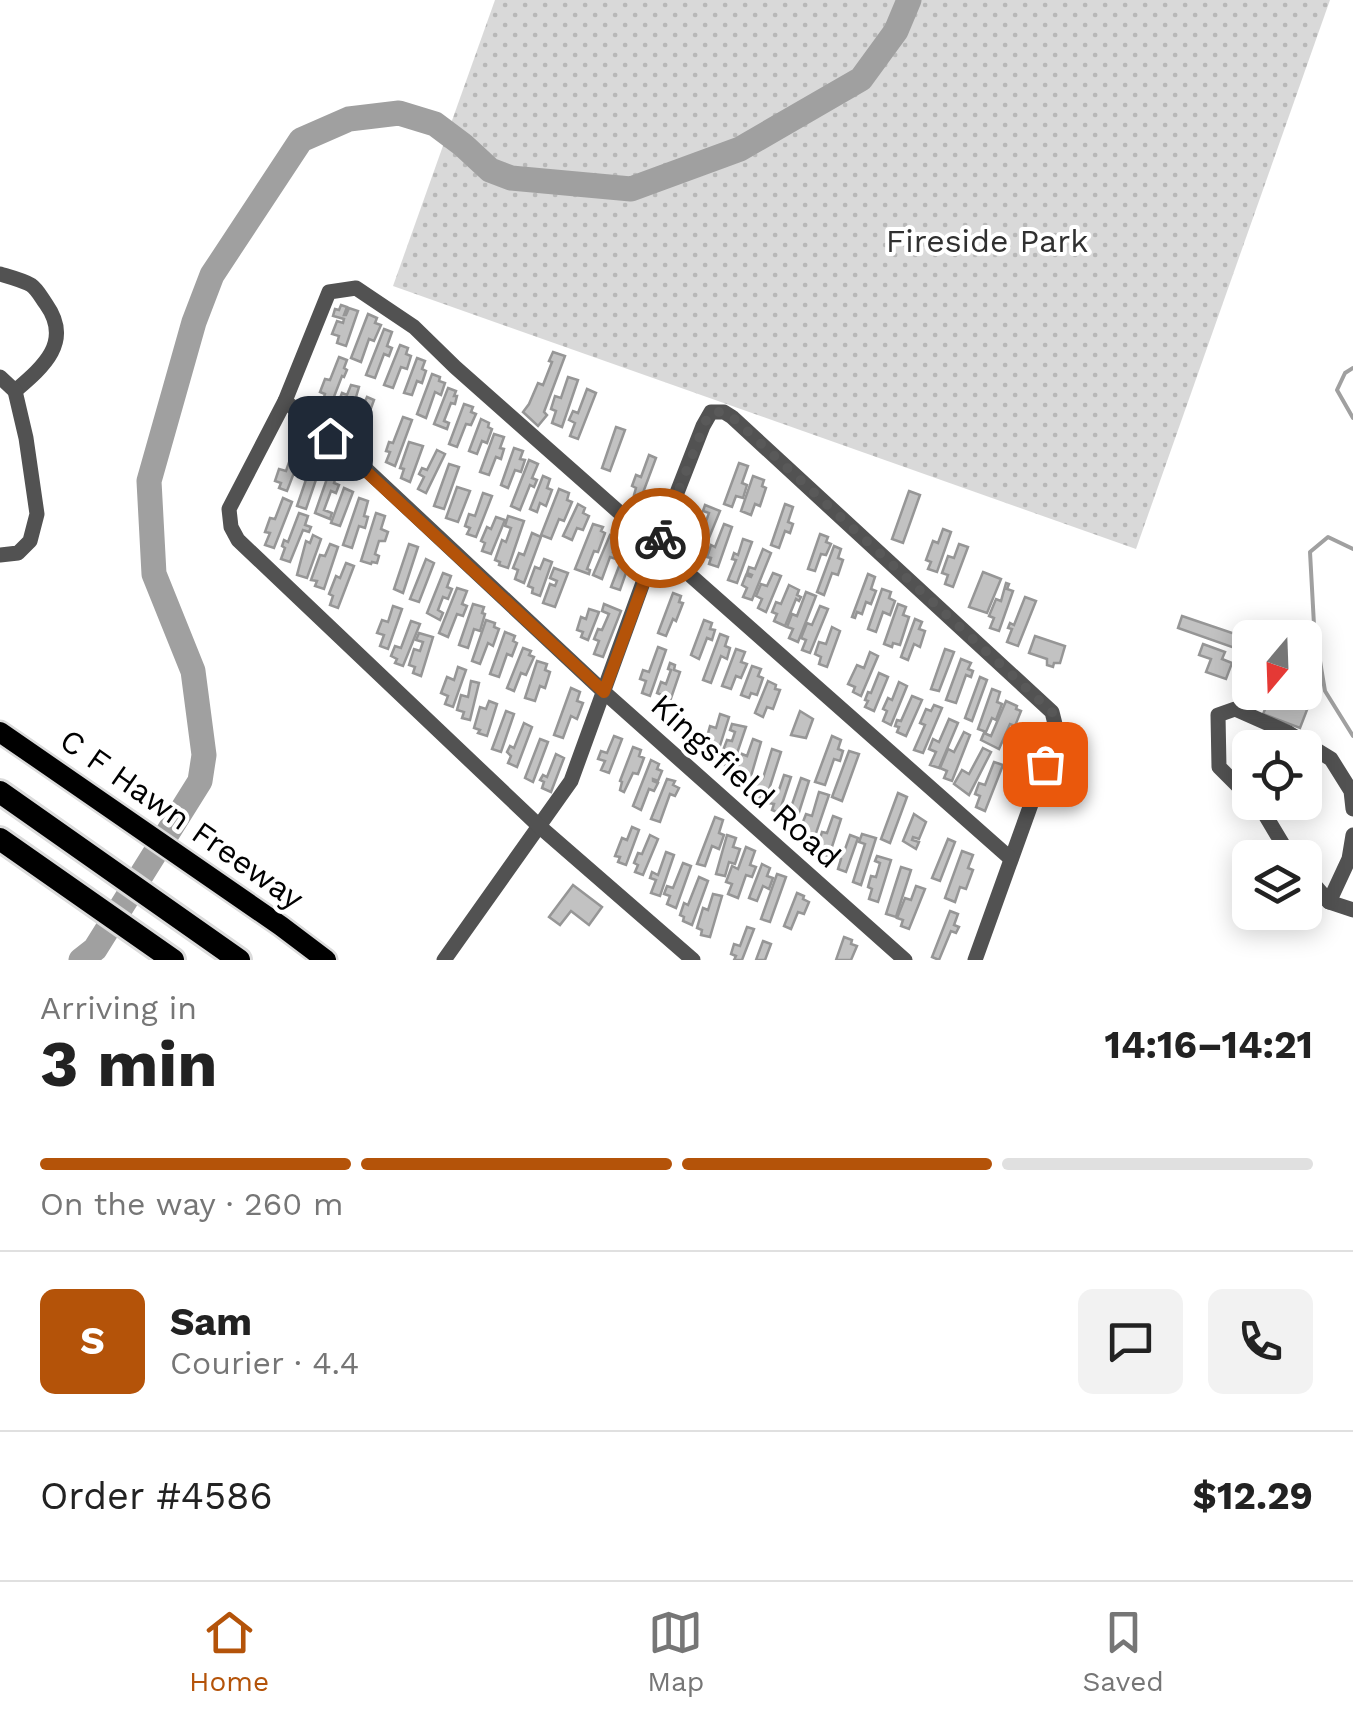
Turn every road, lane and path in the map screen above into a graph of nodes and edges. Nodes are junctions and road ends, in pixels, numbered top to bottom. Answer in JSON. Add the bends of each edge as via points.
{"nodes":[{"id":1,"x":0,"y":274,"type":"edge"},
{"id":2,"x":0,"y":377,"type":"edge"},
{"id":3,"x":15,"y":391,"type":"junction"},
{"id":4,"x":285,"y":401,"type":"junction"},
{"id":5,"x":657,"y":544,"type":"junction"},
{"id":6,"x":0,"y":555,"type":"edge"},
{"id":7,"x":604,"y":692,"type":"junction"},
{"id":8,"x":1282,"y":730,"type":"edge"},
{"id":9,"x":0,"y":732,"type":"edge"},
{"id":10,"x":1322,"y":753,"type":"edge"},
{"id":11,"x":1232,"y":780,"type":"edge"},
{"id":12,"x":0,"y":792,"type":"edge"},
{"id":13,"x":1353,"y":809,"type":"edge"},
{"id":14,"x":539,"y":826,"type":"junction"},
{"id":15,"x":1353,"y":835,"type":"edge"},
{"id":16,"x":0,"y":839,"type":"edge"},
{"id":17,"x":1012,"y":859,"type":"junction"},
{"id":18,"x":1322,"y":894,"type":"edge"},
{"id":19,"x":1329,"y":902,"type":"junction"},
{"id":20,"x":1353,"y":910,"type":"edge"},
{"id":21,"x":173,"y":960,"type":"edge"},
{"id":22,"x":239,"y":960,"type":"edge"},
{"id":23,"x":326,"y":960,"type":"edge"},
{"id":24,"x":444,"y":960,"type":"edge"},
{"id":25,"x":692,"y":960,"type":"edge"},
{"id":26,"x":905,"y":960,"type":"edge"},
{"id":27,"x":975,"y":960,"type":"edge"}],
"edges":[{"from":1,"to":3,"type":"lane","via":[[33,286],[58,334],[50,356]]},
{"from":2,"to":3,"type":"lane"},
{"from":3,"to":6,"type":"lane","via":[[37,514],[30,542]]},
{"from":4,"to":5,"type":"lane","via":[[330,292],[356,288],[414,327]]},
{"from":4,"to":7,"type":"lane","name":"Kingsfield Road"},
{"from":4,"to":14,"type":"lane","via":[[229,509],[238,540]]},
{"from":5,"to":7,"type":"lane"},
{"from":5,"to":17,"type":"lane"},
{"from":5,"to":17,"type":"lane","via":[[707,418],[724,412],[1052,712],[1056,732]]},
{"from":7,"to":14,"type":"lane","via":[[571,782]]},
{"from":7,"to":26,"type":"lane","name":"Kingsfield Road"},
{"from":8,"to":11,"type":"lane","via":[[1235,709],[1218,715],[1219,767]]},
{"from":9,"to":23,"type":"main road","name":"C F Hawn Freeway"},
{"from":10,"to":13,"type":"lane","via":[[1351,791]]},
{"from":12,"to":22,"type":"highway"},
{"from":14,"to":24,"type":"lane"},
{"from":14,"to":25,"type":"lane"},
{"from":15,"to":19,"type":"lane"},
{"from":16,"to":21,"type":"highway"},
{"from":17,"to":27,"type":"lane"},
{"from":18,"to":19,"type":"lane"},
{"from":19,"to":20,"type":"lane"}]}
